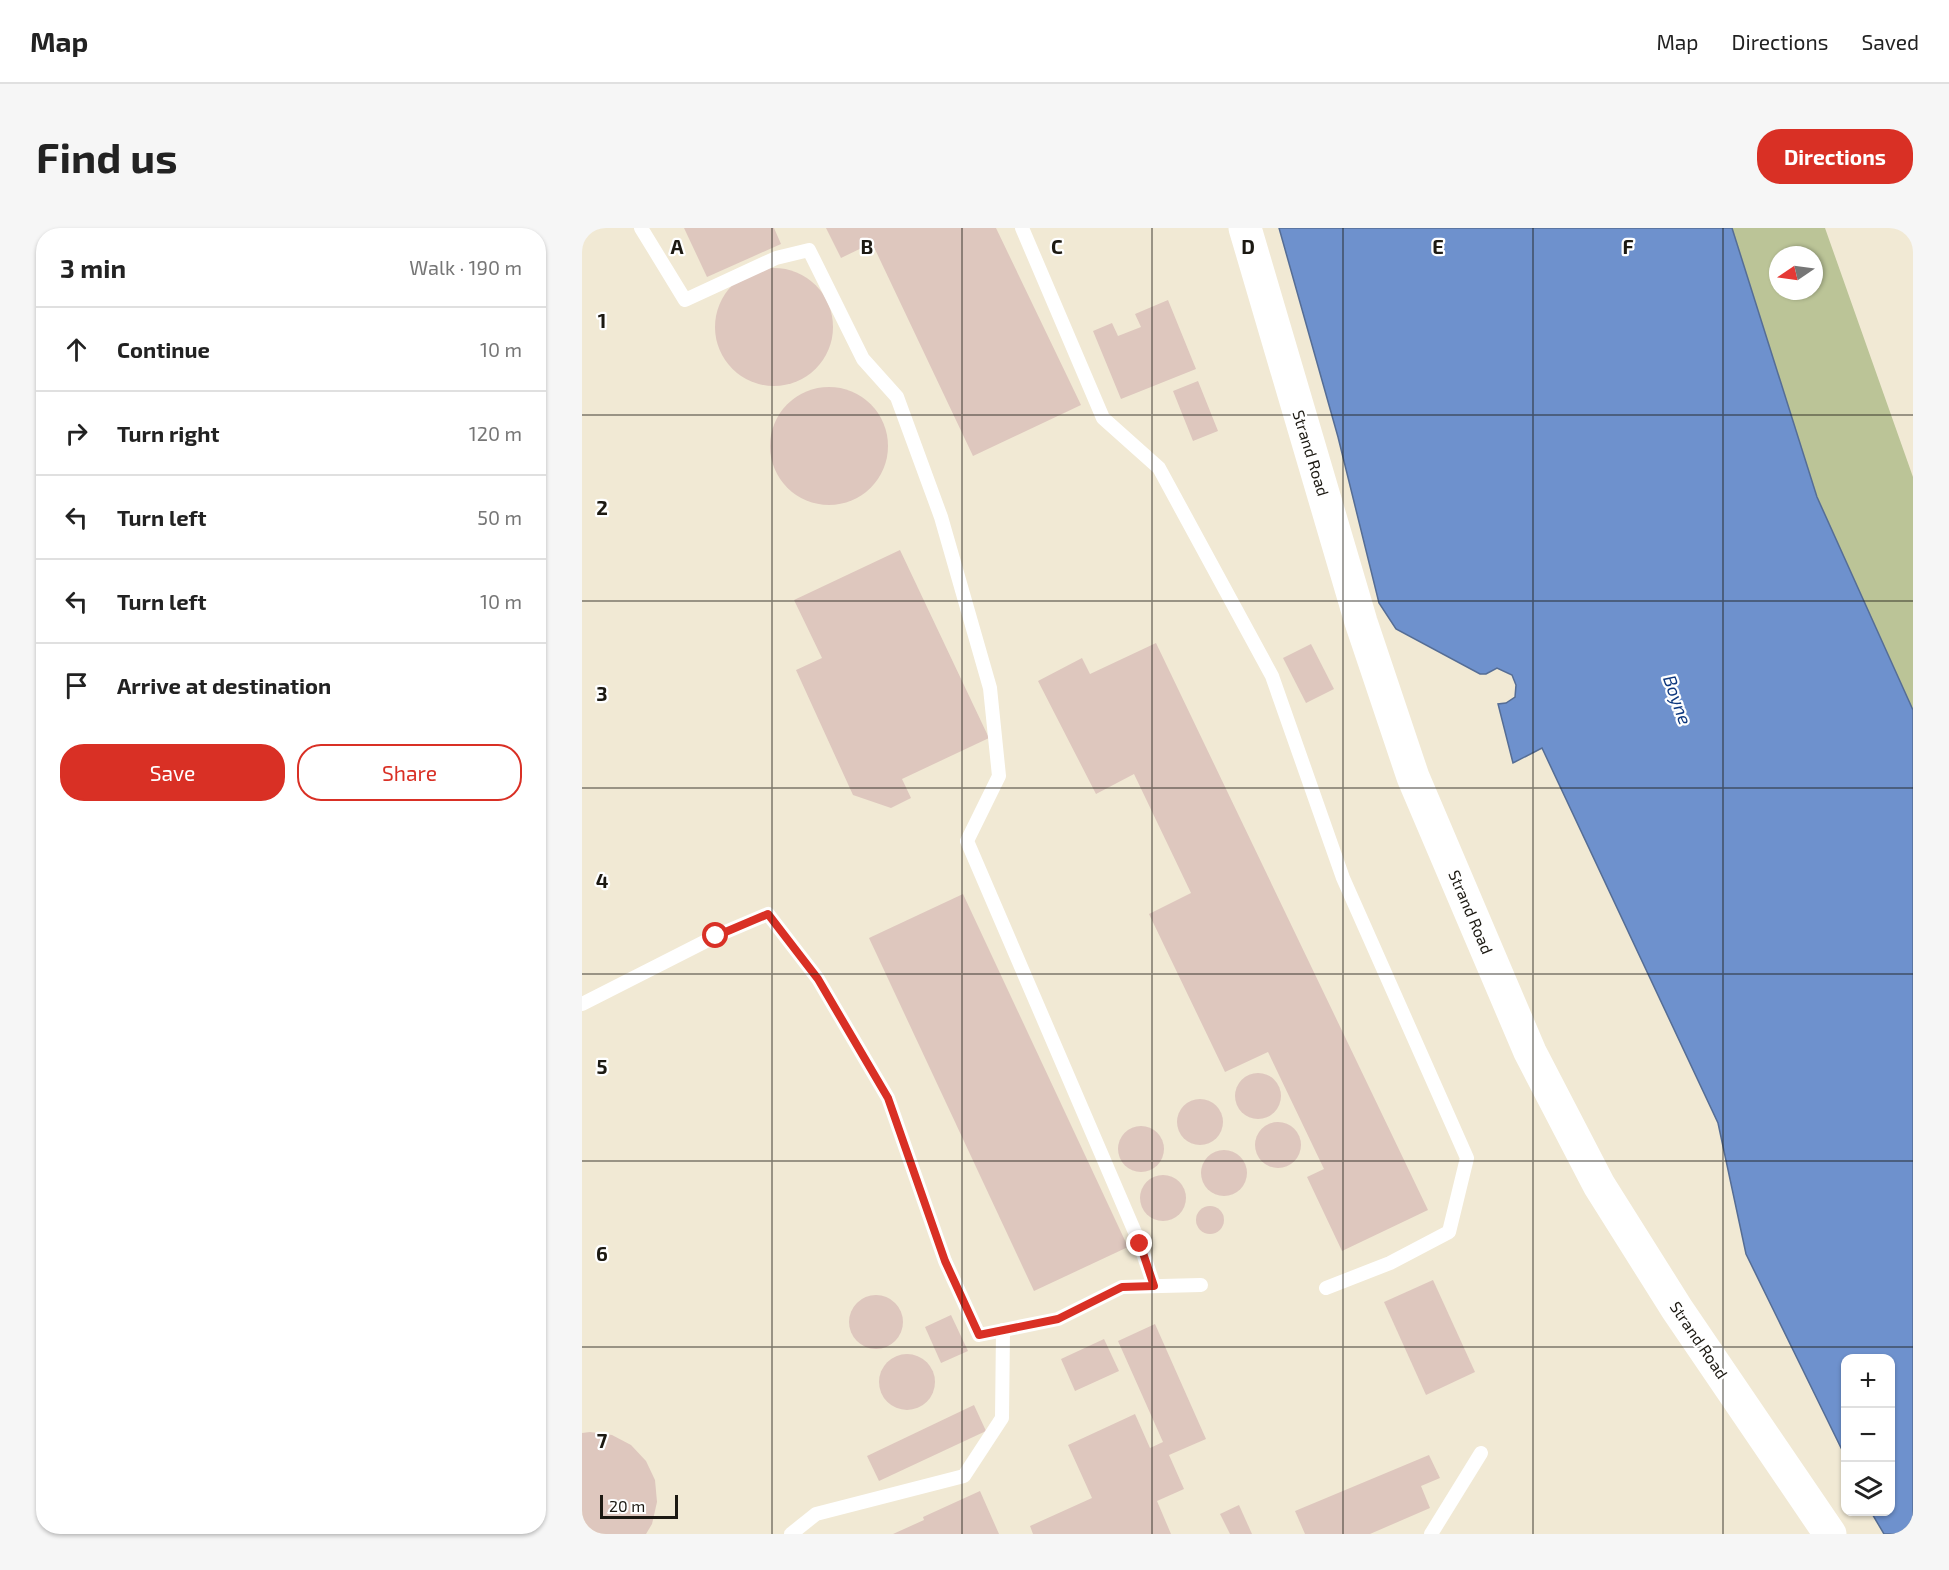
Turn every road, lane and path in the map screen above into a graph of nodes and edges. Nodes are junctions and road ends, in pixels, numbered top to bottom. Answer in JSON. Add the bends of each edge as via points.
{"nodes":[{"id":1,"x":642,"y":228,"type":"edge"},
{"id":2,"x":1022,"y":228,"type":"edge"},
{"id":3,"x":1245,"y":228,"type":"edge"},
{"id":4,"x":582,"y":1004,"type":"edge"},
{"id":5,"x":1201,"y":1285,"type":"dead end"},
{"id":6,"x":1154,"y":1286,"type":"junction"},
{"id":7,"x":1326,"y":1287,"type":"dead end"},
{"id":8,"x":1003,"y":1330,"type":"junction"},
{"id":9,"x":1481,"y":1453,"type":"dead end"},
{"id":10,"x":791,"y":1534,"type":"edge"},
{"id":11,"x":1431,"y":1534,"type":"edge"},
{"id":12,"x":1830,"y":1534,"type":"edge"}],
"edges":[{"from":1,"to":6,"type":"lane","via":[[685,300],[776,258],[809,250],[864,359],[897,397],[941,517],[990,688],[999,776],[967,841],[1140,1244]]},
{"from":2,"to":7,"type":"lane","via":[[1103,418],[1159,468],[1272,675],[1343,878],[1467,1158],[1449,1232],[1390,1263]]},
{"from":3,"to":12,"type":"main road","name":"Strand Road","via":[[1361,622],[1413,777],[1530,1052],[1599,1185],[1677,1309]]},
{"from":4,"to":8,"type":"lane","via":[[768,914],[818,979],[888,1098],[945,1261],[979,1335]]},
{"from":5,"to":6,"type":"lane"},
{"from":6,"to":8,"type":"lane","via":[[1122,1287],[1058,1319]]},
{"from":8,"to":10,"type":"lane","via":[[1002,1418],[964,1476],[816,1514]]},
{"from":9,"to":11,"type":"lane"}]}
